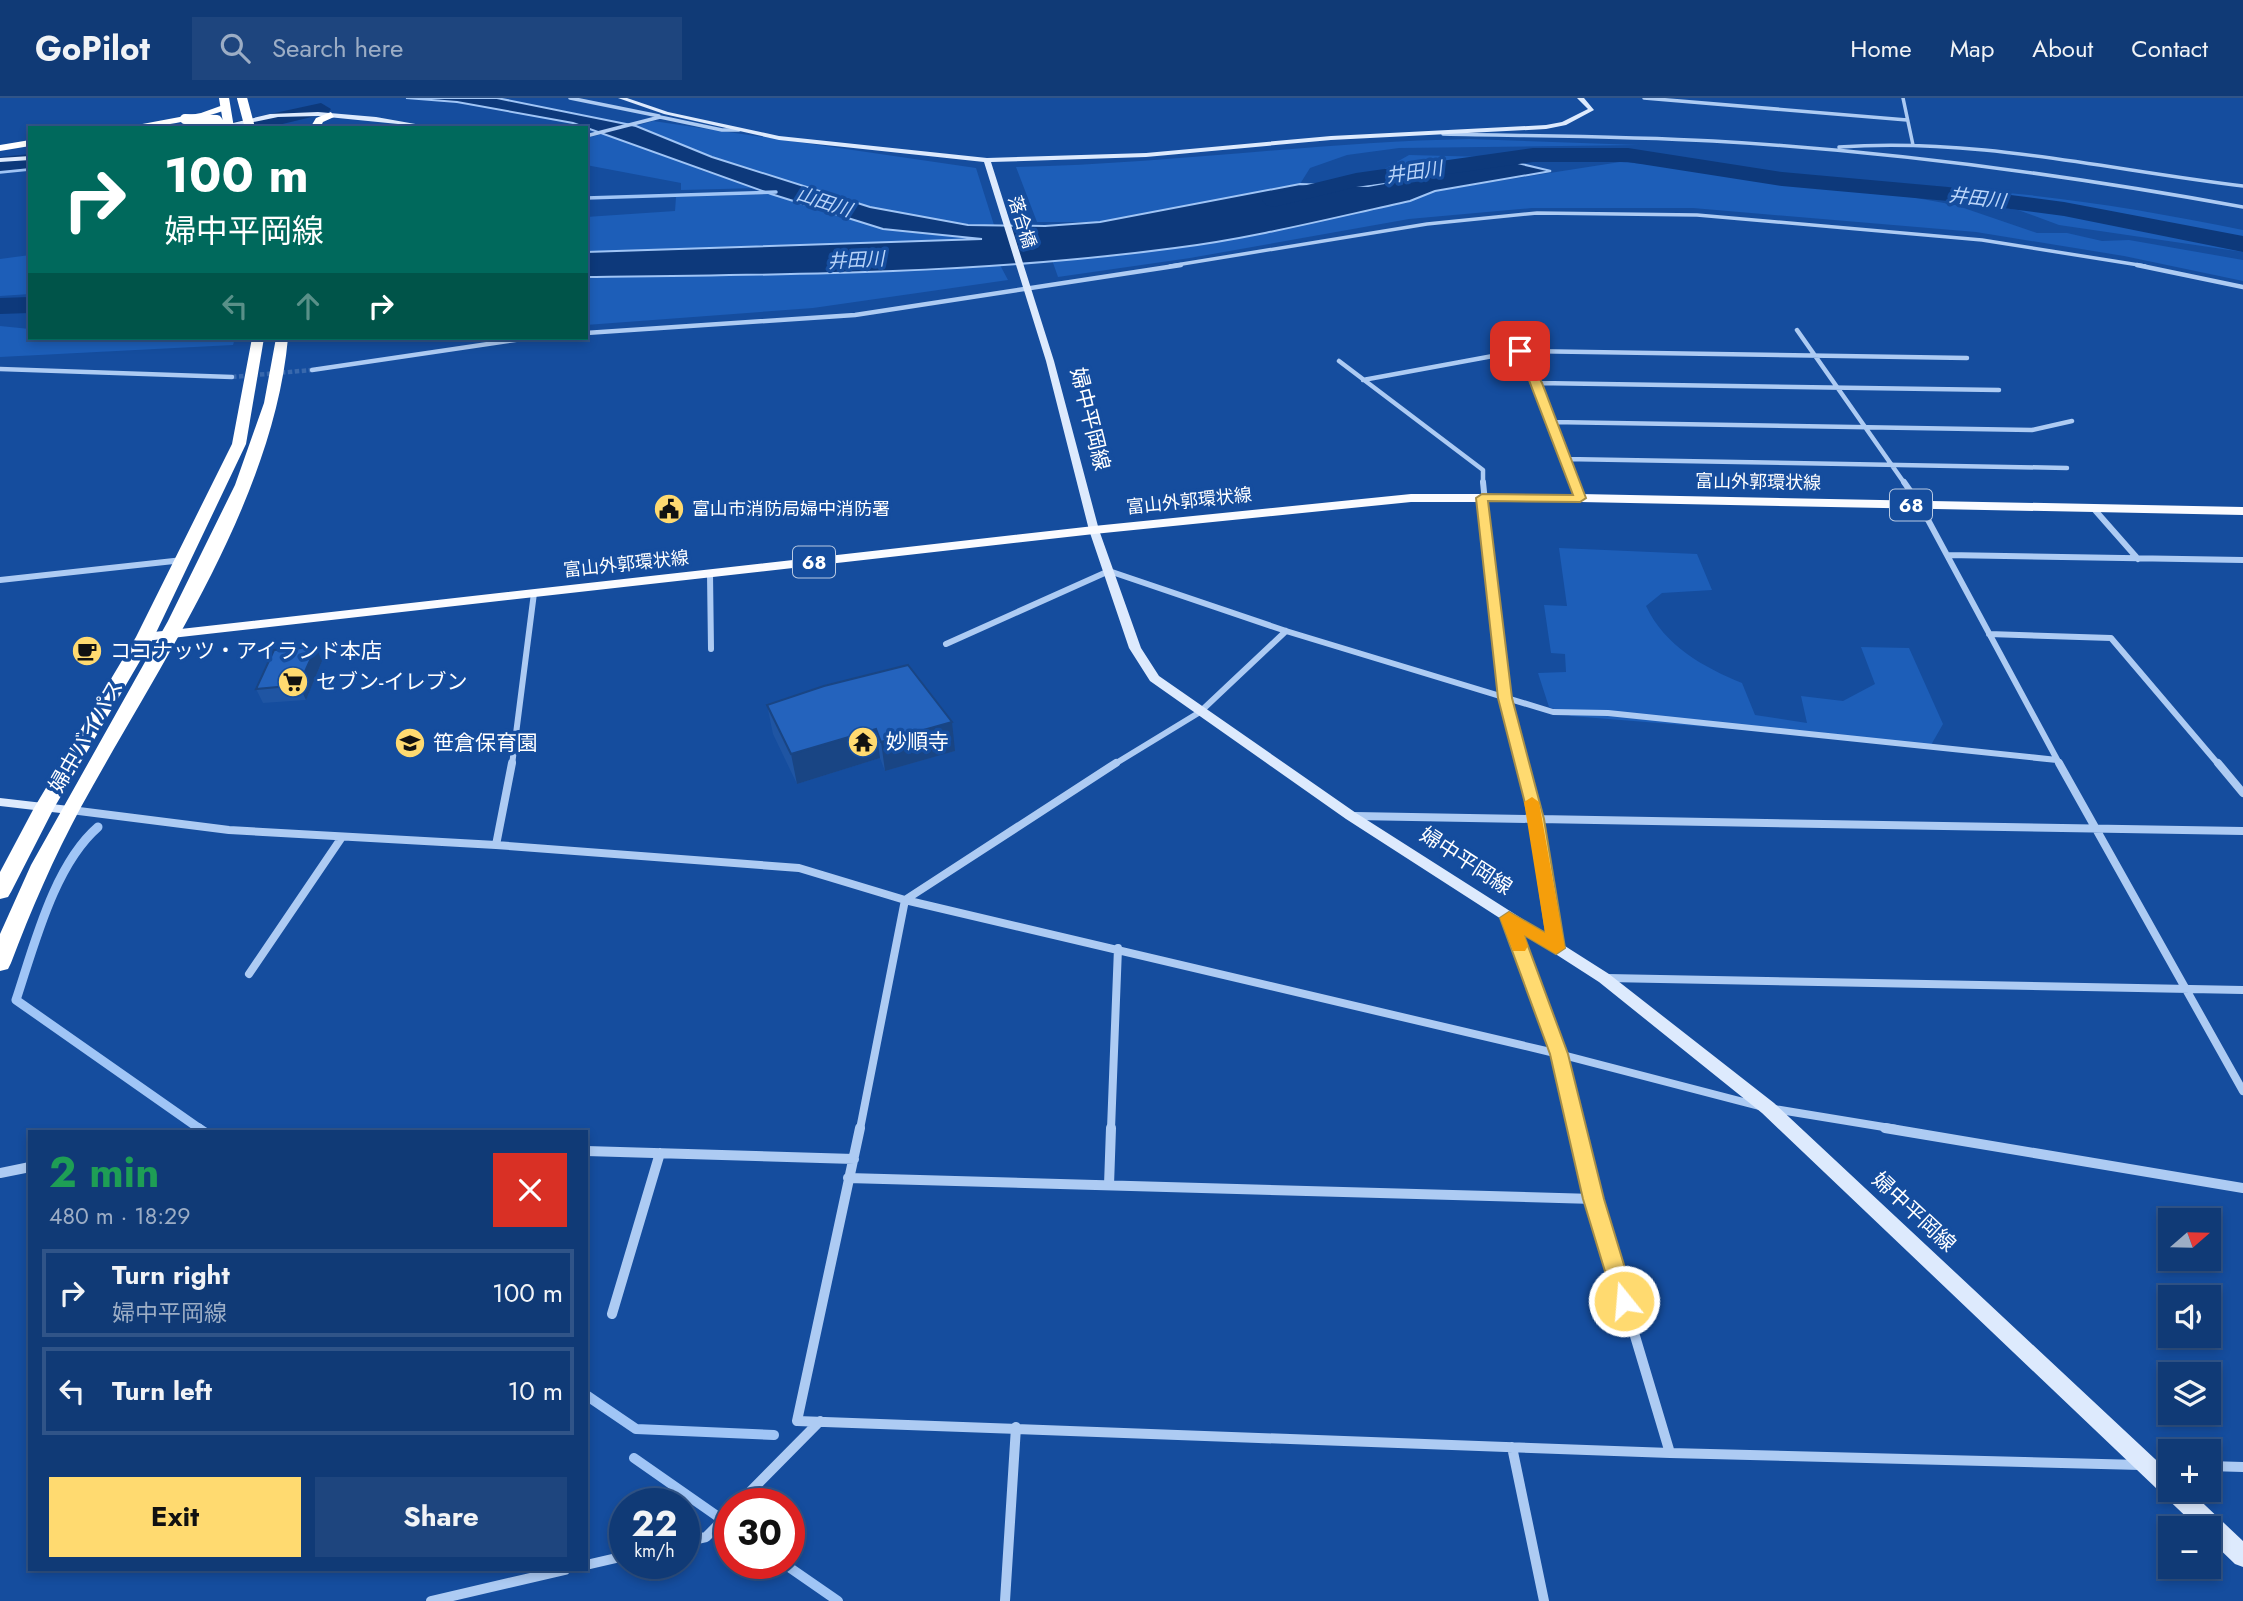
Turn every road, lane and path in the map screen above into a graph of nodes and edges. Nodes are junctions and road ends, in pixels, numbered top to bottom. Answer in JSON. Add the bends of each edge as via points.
{"nodes":[{"id":1,"x":242,"y":98,"type":"edge"},
{"id":2,"x":570,"y":98,"type":"edge"},
{"id":3,"x":621,"y":98,"type":"edge"},
{"id":4,"x":1580,"y":98,"type":"edge"},
{"id":5,"x":1644,"y":98,"type":"edge"},
{"id":6,"x":1903,"y":98,"type":"edge"},
{"id":7,"x":225,"y":102,"type":"edge"},
{"id":8,"x":331,"y":115,"type":"junction"},
{"id":9,"x":658,"y":117,"type":"junction"},
{"id":10,"x":185,"y":119,"type":"junction"},
{"id":11,"x":1907,"y":120,"type":"junction"},
{"id":12,"x":139,"y":126,"type":"edge"},
{"id":13,"x":220,"y":126,"type":"edge"},
{"id":14,"x":224,"y":126,"type":"edge"},
{"id":15,"x":229,"y":126,"type":"edge"},
{"id":16,"x":249,"y":126,"type":"edge"},
{"id":17,"x":316,"y":126,"type":"edge"},
{"id":18,"x":423,"y":126,"type":"edge"},
{"id":19,"x":739,"y":130,"type":"junction"},
{"id":20,"x":1439,"y":133,"type":"junction"},
{"id":21,"x":588,"y":135,"type":"edge"},
{"id":22,"x":28,"y":143,"type":"edge"},
{"id":23,"x":1913,"y":145,"type":"junction"},
{"id":24,"x":0,"y":148,"type":"edge"},
{"id":25,"x":1824,"y":149,"type":"junction"},
{"id":26,"x":28,"y":158,"type":"edge"},
{"id":27,"x":0,"y":160,"type":"edge"},
{"id":28,"x":988,"y":163,"type":"junction"},
{"id":29,"x":2243,"y":186,"type":"edge"},
{"id":30,"x":2243,"y":207,"type":"edge"},
{"id":31,"x":2243,"y":287,"type":"edge"},
{"id":32,"x":1025,"y":288,"type":"junction"},
{"id":33,"x":1511,"y":327,"type":"dead end"},
{"id":34,"x":1797,"y":330,"type":"dead end"},
{"id":35,"x":588,"y":333,"type":"edge"},
{"id":36,"x":515,"y":340,"type":"edge"},
{"id":37,"x":281,"y":346,"type":"edge"},
{"id":38,"x":258,"y":347,"type":"edge"},
{"id":39,"x":1520,"y":351,"type":"junction"},
{"id":40,"x":1816,"y":356,"type":"junction"},
{"id":41,"x":1966,"y":358,"type":"dead end"},
{"id":42,"x":1339,"y":360,"type":"dead end"},
{"id":43,"x":0,"y":369,"type":"edge"},
{"id":44,"x":312,"y":370,"type":"tunnel mouth"},
{"id":45,"x":232,"y":377,"type":"tunnel mouth"},
{"id":46,"x":1363,"y":380,"type":"junction"},
{"id":47,"x":1537,"y":383,"type":"junction"},
{"id":48,"x":1839,"y":388,"type":"junction"},
{"id":49,"x":1999,"y":390,"type":"dead end"},
{"id":50,"x":2072,"y":421,"type":"dead end"},
{"id":51,"x":1552,"y":422,"type":"junction"},
{"id":52,"x":1866,"y":427,"type":"junction"},
{"id":53,"x":1565,"y":459,"type":"junction"},
{"id":54,"x":1892,"y":464,"type":"junction"},
{"id":55,"x":2067,"y":467,"type":"dead end"},
{"id":56,"x":1482,"y":498,"type":"junction"},
{"id":57,"x":1580,"y":498,"type":"junction"},
{"id":58,"x":1920,"y":505,"type":"junction"},
{"id":59,"x":2094,"y":509,"type":"junction"},
{"id":60,"x":2243,"y":511,"type":"edge"},
{"id":61,"x":1094,"y":530,"type":"junction"},
{"id":62,"x":1947,"y":555,"type":"junction"},
{"id":63,"x":2138,"y":559,"type":"junction"},
{"id":64,"x":183,"y":560,"type":"junction"},
{"id":65,"x":2243,"y":560,"type":"edge"},
{"id":66,"x":1109,"y":571,"type":"junction"},
{"id":67,"x":710,"y":573,"type":"junction"},
{"id":68,"x":0,"y":580,"type":"edge"},
{"id":69,"x":534,"y":593,"type":"junction"},
{"id":70,"x":1286,"y":631,"type":"junction"},
{"id":71,"x":1989,"y":634,"type":"junction"},
{"id":72,"x":171,"y":635,"type":"junction"},
{"id":73,"x":145,"y":637,"type":"junction"},
{"id":74,"x":946,"y":644,"type":"dead end"},
{"id":75,"x":710,"y":649,"type":"dead end"},
{"id":76,"x":1505,"y":698,"type":"junction"},
{"id":77,"x":1200,"y":712,"type":"junction"},
{"id":78,"x":2057,"y":760,"type":"junction"},
{"id":79,"x":2243,"y":793,"type":"edge"},
{"id":80,"x":0,"y":802,"type":"edge"},
{"id":81,"x":44,"y":808,"type":"junction"},
{"id":82,"x":69,"y":810,"type":"junction"},
{"id":83,"x":1351,"y":816,"type":"junction"},
{"id":84,"x":1536,"y":819,"type":"junction"},
{"id":85,"x":2095,"y":828,"type":"junction"},
{"id":86,"x":2243,"y":831,"type":"edge"},
{"id":87,"x":342,"y":837,"type":"junction"},
{"id":88,"x":496,"y":845,"type":"junction"},
{"id":89,"x":0,"y":892,"type":"edge"},
{"id":90,"x":905,"y":900,"type":"junction"},
{"id":91,"x":1509,"y":918,"type":"junction"},
{"id":92,"x":1118,"y":948,"type":"junction"},
{"id":93,"x":1556,"y":948,"type":"junction"},
{"id":94,"x":0,"y":963,"type":"edge"},
{"id":95,"x":249,"y":974,"type":"dead end"},
{"id":96,"x":1604,"y":978,"type":"junction"},
{"id":97,"x":2187,"y":989,"type":"junction"},
{"id":98,"x":2243,"y":990,"type":"edge"},
{"id":99,"x":1559,"y":1054,"type":"junction"},
{"id":100,"x":2243,"y":1091,"type":"edge"},
{"id":101,"x":1768,"y":1108,"type":"junction"},
{"id":102,"x":588,"y":1151,"type":"edge"},
{"id":103,"x":660,"y":1153,"type":"junction"},
{"id":104,"x":854,"y":1159,"type":"junction"},
{"id":105,"x":28,"y":1167,"type":"edge"},
{"id":106,"x":0,"y":1173,"type":"edge"},
{"id":107,"x":848,"y":1178,"type":"junction"},
{"id":108,"x":1109,"y":1185,"type":"junction"},
{"id":109,"x":2243,"y":1188,"type":"edge"},
{"id":110,"x":1594,"y":1199,"type":"junction"},
{"id":111,"x":612,"y":1314,"type":"dead end"},
{"id":112,"x":820,"y":1421,"type":"junction"},
{"id":113,"x":1016,"y":1427,"type":"junction"},
{"id":114,"x":1512,"y":1447,"type":"junction"},
{"id":115,"x":1670,"y":1453,"type":"junction"},
{"id":116,"x":2148,"y":1465,"type":"junction"},
{"id":117,"x":2158,"y":1465,"type":"edge"},
{"id":118,"x":2221,"y":1466,"type":"edge"},
{"id":119,"x":2243,"y":1467,"type":"edge"},
{"id":120,"x":2158,"y":1475,"type":"edge"},
{"id":121,"x":754,"y":1488,"type":"edge"},
{"id":122,"x":2186,"y":1502,"type":"edge"},
{"id":123,"x":2243,"y":1556,"type":"edge"},
{"id":124,"x":609,"y":1560,"type":"edge"},
{"id":125,"x":588,"y":1565,"type":"edge"},
{"id":126,"x":561,"y":1571,"type":"edge"},
{"id":127,"x":431,"y":1601,"type":"edge"},
{"id":128,"x":1005,"y":1601,"type":"edge"},
{"id":129,"x":1544,"y":1601,"type":"edge"}],
"edges":[{"from":1,"to":16,"type":"highway","bridge":true},
{"from":2,"to":9,"type":"street"},
{"from":3,"to":19,"type":"main road"},
{"from":4,"to":20,"type":"main road","via":[[1592,109],[1564,124]]},
{"from":5,"to":11,"type":"street"},
{"from":6,"to":11,"type":"street"},
{"from":7,"to":10,"type":"highway","bridge":true},
{"from":7,"to":15,"type":"highway","bridge":true},
{"from":8,"to":14,"type":"main road","via":[[276,115]]},
{"from":8,"to":17,"type":"highway"},
{"from":8,"to":18,"type":"main road"},
{"from":9,"to":19,"type":"street"},
{"from":9,"to":21,"type":"street"},
{"from":10,"to":12,"type":"highway"},
{"from":10,"to":13,"type":"highway","bridge":true,"via":[[217,120]]},
{"from":11,"to":23,"type":"street"},
{"from":19,"to":28,"type":"main road"},
{"from":20,"to":25,"type":"street"},
{"from":20,"to":28,"type":"main road"},
{"from":22,"to":24,"type":"highway"},
{"from":23,"to":25,"type":"street"},
{"from":23,"to":29,"type":"street","via":[[2050,158]]},
{"from":25,"to":30,"type":"street","via":[[2016,170]]},
{"from":26,"to":27,"type":"main road"},
{"from":28,"to":32,"type":"main road","name":"落合橋"},
{"from":31,"to":32,"type":"street","via":[[2119,261],[1969,239],[1698,215],[1537,213],[1427,224]]},
{"from":32,"to":35,"type":"street","via":[[855,315]]},
{"from":32,"to":61,"type":"main road","name":"婦中平岡線","via":[[1051,361]]},
{"from":33,"to":39,"type":"street"},
{"from":34,"to":40,"type":"street"},
{"from":36,"to":44,"type":"street"},
{"from":37,"to":72,"type":"highway","name":"婦中バイパス","via":[[262,442]]},
{"from":38,"to":64,"type":"highway","name":"婦中バイパス","via":[[239,444]]},
{"from":39,"to":40,"type":"street"},
{"from":39,"to":46,"type":"street"},
{"from":39,"to":47,"type":"street"},
{"from":40,"to":41,"type":"street"},
{"from":40,"to":48,"type":"street"},
{"from":42,"to":46,"type":"street"},
{"from":43,"to":45,"type":"street"},
{"from":46,"to":56,"type":"street","via":[[1483,470]]},
{"from":47,"to":48,"type":"street"},
{"from":47,"to":51,"type":"street"},
{"from":48,"to":49,"type":"street"},
{"from":48,"to":52,"type":"street"},
{"from":50,"to":52,"type":"street","via":[[2032,430]]},
{"from":51,"to":52,"type":"street"},
{"from":51,"to":53,"type":"street"},
{"from":52,"to":54,"type":"street"},
{"from":53,"to":54,"type":"street"},
{"from":53,"to":57,"type":"street"},
{"from":54,"to":55,"type":"street"},
{"from":54,"to":58,"type":"street"},
{"from":56,"to":57,"type":"main road","name":"富山外郭環状線","number":"68"},
{"from":56,"to":61,"type":"main road","name":"富山外郭環状線","number":"68","via":[[1377,500]]},
{"from":56,"to":76,"type":"street"},
{"from":57,"to":58,"type":"main road","name":"富山外郭環状線","number":"68"},
{"from":58,"to":59,"type":"main road","name":"富山外郭環状線","number":"68"},
{"from":58,"to":62,"type":"street"},
{"from":59,"to":60,"type":"main road","name":"富山外郭環状線","number":"68"},
{"from":59,"to":63,"type":"street"},
{"from":61,"to":66,"type":"main road","name":"婦中平岡線"},
{"from":61,"to":67,"type":"main road","name":"富山外郭環状線","number":"68"},
{"from":62,"to":63,"type":"street"},
{"from":62,"to":71,"type":"street"},
{"from":63,"to":65,"type":"street"},
{"from":64,"to":68,"type":"street"},
{"from":64,"to":73,"type":"highway","name":"婦中バイパス"},
{"from":66,"to":70,"type":"street"},
{"from":66,"to":74,"type":"street"},
{"from":66,"to":77,"type":"main road","name":"婦中平岡線","via":[[1135,648],[1154,678]]},
{"from":67,"to":69,"type":"main road","name":"富山外郭環状線","number":"68"},
{"from":67,"to":75,"type":"street"},
{"from":69,"to":72,"type":"main road","name":"富山外郭環状線","number":"68"},
{"from":69,"to":88,"type":"street","via":[[511,774]]},
{"from":70,"to":76,"type":"street"},
{"from":70,"to":77,"type":"street"},
{"from":71,"to":78,"type":"street"},
{"from":71,"to":79,"type":"street","via":[[2111,638]]},
{"from":72,"to":73,"type":"main road","name":"富山外郭環状線","number":"68"},
{"from":72,"to":82,"type":"highway","name":"婦中バイパス"},
{"from":73,"to":81,"type":"highway","name":"婦中バイパス"},
{"from":76,"to":78,"type":"street","via":[[1553,712],[1608,713]]},
{"from":76,"to":84,"type":"street"},
{"from":77,"to":83,"type":"main road","name":"婦中平岡線"},
{"from":77,"to":90,"type":"street"},
{"from":78,"to":85,"type":"street"},
{"from":80,"to":81,"type":"main road"},
{"from":81,"to":82,"type":"main road"},
{"from":81,"to":89,"type":"highway","name":"婦中バイパス"},
{"from":82,"to":87,"type":"street","via":[[229,830]]},
{"from":82,"to":94,"type":"highway","name":"婦中バイパス"},
{"from":83,"to":84,"type":"street"},
{"from":83,"to":91,"type":"main road","name":"婦中平岡線"},
{"from":84,"to":85,"type":"street"},
{"from":84,"to":93,"type":"street"},
{"from":85,"to":86,"type":"street"},
{"from":85,"to":97,"type":"street"},
{"from":87,"to":88,"type":"street"},
{"from":87,"to":95,"type":"street"},
{"from":88,"to":90,"type":"street","via":[[799,868]]},
{"from":90,"to":92,"type":"street"},
{"from":90,"to":104,"type":"street"},
{"from":91,"to":93,"type":"main road","name":"婦中平岡線"},
{"from":91,"to":99,"type":"street"},
{"from":92,"to":99,"type":"street"},
{"from":92,"to":108,"type":"street"},
{"from":93,"to":96,"type":"main road","name":"婦中平岡線"},
{"from":96,"to":97,"type":"street"},
{"from":96,"to":101,"type":"main road","name":"婦中平岡線"},
{"from":97,"to":98,"type":"street"},
{"from":97,"to":100,"type":"street"},
{"from":99,"to":101,"type":"street"},
{"from":99,"to":110,"type":"street"},
{"from":101,"to":109,"type":"street"},
{"from":101,"to":116,"type":"main road","name":"婦中平岡線"},
{"from":102,"to":103,"type":"street"},
{"from":103,"to":104,"type":"street"},
{"from":103,"to":111,"type":"street"},
{"from":104,"to":107,"type":"street"},
{"from":105,"to":106,"type":"street"},
{"from":107,"to":108,"type":"street"},
{"from":107,"to":112,"type":"street","via":[[797,1421]]},
{"from":108,"to":110,"type":"street"},
{"from":110,"to":115,"type":"street"},
{"from":112,"to":113,"type":"street"},
{"from":112,"to":121,"type":"street"},
{"from":113,"to":114,"type":"street"},
{"from":113,"to":128,"type":"street"},
{"from":114,"to":115,"type":"street"},
{"from":114,"to":129,"type":"street"},
{"from":115,"to":116,"type":"street"},
{"from":116,"to":117,"type":"street"},
{"from":116,"to":120,"type":"main road","name":"婦中平岡線"},
{"from":118,"to":119,"type":"street"},
{"from":122,"to":123,"type":"main road","name":"婦中平岡線"},
{"from":124,"to":125,"type":"street"},
{"from":126,"to":127,"type":"street"}]}
